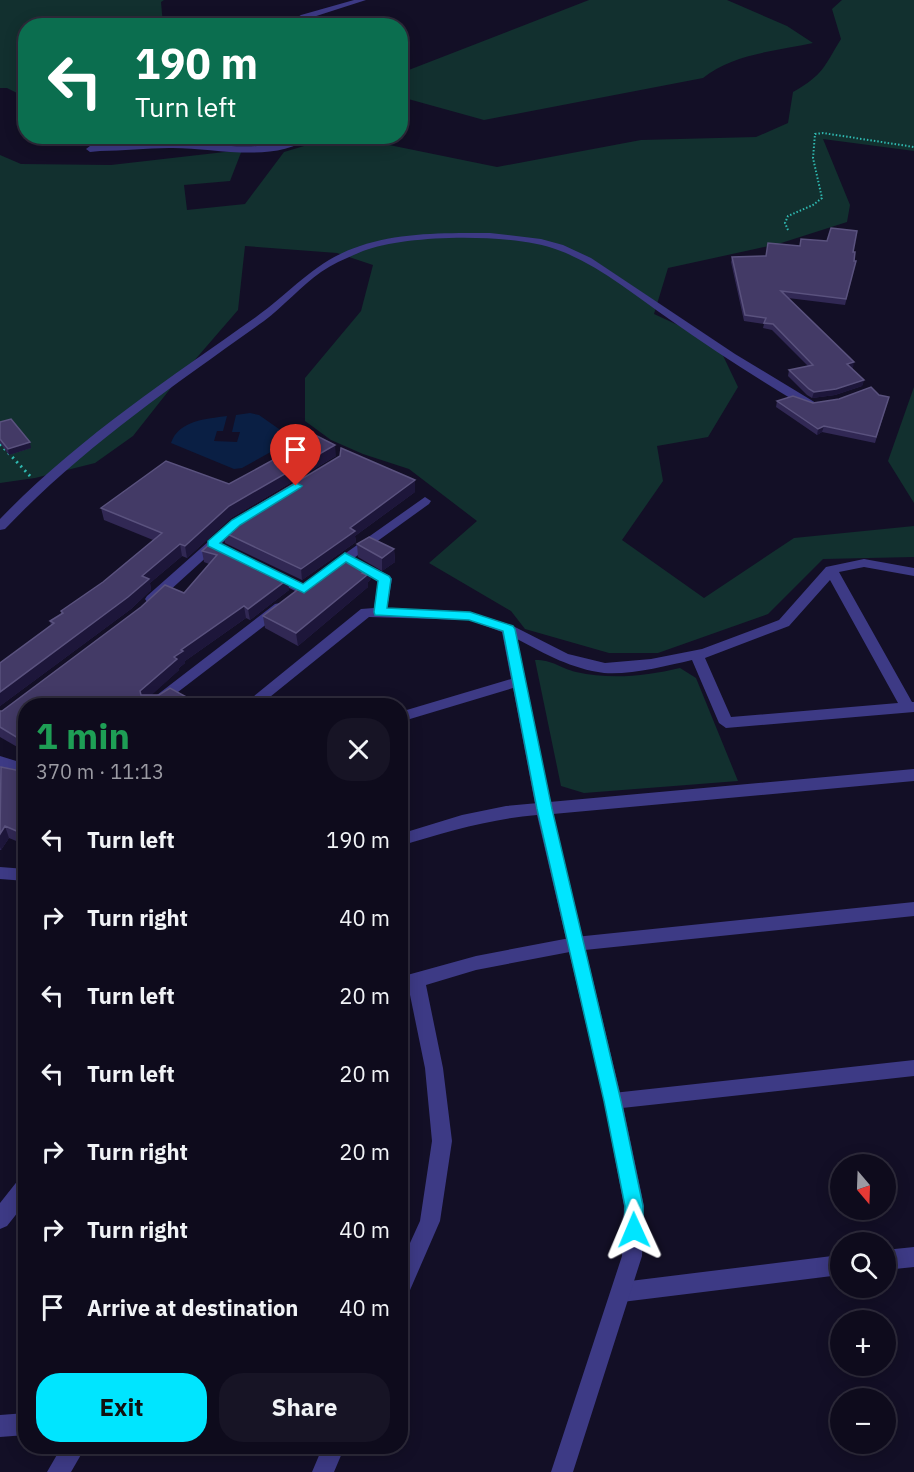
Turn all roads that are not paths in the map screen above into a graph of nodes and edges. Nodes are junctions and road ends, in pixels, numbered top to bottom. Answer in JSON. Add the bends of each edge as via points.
{"nodes":[{"id":1,"x":362,"y":0,"type":"edge"},
{"id":2,"x":302,"y":18,"type":"edge"},
{"id":3,"x":291,"y":144,"type":"edge"},
{"id":4,"x":90,"y":149,"type":"dead end"},
{"id":5,"x":820,"y":403,"type":"edge"},
{"id":6,"x":425,"y":501,"type":"dead end"},
{"id":7,"x":246,"y":517,"type":"edge"},
{"id":8,"x":0,"y":526,"type":"edge"},
{"id":9,"x":345,"y":557,"type":"junction"},
{"id":10,"x":253,"y":564,"type":"edge"},
{"id":11,"x":831,"y":570,"type":"junction"},
{"id":12,"x":914,"y":572,"type":"edge"},
{"id":13,"x":312,"y":583,"type":"junction"},
{"id":14,"x":145,"y":606,"type":"edge"},
{"id":15,"x":380,"y":612,"type":"junction"},
{"id":16,"x":508,"y":629,"type":"junction"},
{"id":17,"x":697,"y":655,"type":"junction"},
{"id":18,"x":519,"y":681,"type":"junction"},
{"id":19,"x":160,"y":698,"type":"edge"},
{"id":20,"x":259,"y":698,"type":"edge"},
{"id":21,"x":911,"y":707,"type":"edge"},
{"id":22,"x":408,"y":715,"type":"edge"},
{"id":23,"x":0,"y":762,"type":"edge"},
{"id":24,"x":18,"y":768,"type":"edge"},
{"id":25,"x":913,"y":777,"type":"edge"},
{"id":26,"x":544,"y":809,"type":"junction"},
{"id":27,"x":408,"y":838,"type":"edge"},
{"id":28,"x":0,"y":873,"type":"edge"},
{"id":29,"x":18,"y":874,"type":"edge"},
{"id":30,"x":914,"y":909,"type":"edge"},
{"id":31,"x":575,"y":944,"type":"junction"},
{"id":32,"x":408,"y":983,"type":"edge"},
{"id":33,"x":914,"y":1068,"type":"edge"},
{"id":34,"x":613,"y":1101,"type":"junction"},
{"id":35,"x":18,"y":1196,"type":"edge"},
{"id":36,"x":0,"y":1219,"type":"edge"},
{"id":37,"x":914,"y":1257,"type":"edge"},
{"id":38,"x":896,"y":1259,"type":"edge"},
{"id":39,"x":830,"y":1266,"type":"edge"},
{"id":40,"x":408,"y":1272,"type":"edge"},
{"id":41,"x":622,"y":1292,"type":"junction"},
{"id":42,"x":18,"y":1425,"type":"edge"},
{"id":43,"x":0,"y":1426,"type":"edge"},
{"id":44,"x":70,"y":1454,"type":"edge"},
{"id":45,"x":331,"y":1454,"type":"edge"},
{"id":46,"x":58,"y":1472,"type":"edge"},
{"id":47,"x":323,"y":1472,"type":"edge"},
{"id":48,"x":562,"y":1472,"type":"edge"}],
"edges":[{"from":1,"to":2,"type":"street"},
{"from":3,"to":4,"type":"street","via":[[263,148],[169,145]]},
{"from":5,"to":8,"type":"street","via":[[799,399],[736,362],[602,268],[558,246],[486,238],[416,238],[378,243],[319,270],[266,315],[126,414],[55,470]]},
{"from":6,"to":9,"type":"street"},
{"from":7,"to":14,"type":"street"},
{"from":9,"to":13,"type":"street"},
{"from":9,"to":15,"type":"street","via":[[385,579]]},
{"from":10,"to":13,"type":"street"},
{"from":11,"to":12,"type":"street","via":[[864,563]]},
{"from":11,"to":17,"type":"street","via":[[784,623]]},
{"from":11,"to":21,"type":"street"},
{"from":13,"to":19,"type":"street"},
{"from":15,"to":16,"type":"street","via":[[470,616]]},
{"from":15,"to":20,"type":"street","via":[[366,612]]},
{"from":16,"to":17,"type":"street","via":[[564,658],[605,668]]},
{"from":16,"to":18,"type":"street"},
{"from":17,"to":21,"type":"street","via":[[726,723]]},
{"from":18,"to":22,"type":"street"},
{"from":18,"to":26,"type":"street"},
{"from":23,"to":24,"type":"street"},
{"from":25,"to":26,"type":"street"},
{"from":26,"to":27,"type":"street","via":[[462,821]]},
{"from":26,"to":31,"type":"street"},
{"from":28,"to":29,"type":"street"},
{"from":30,"to":31,"type":"street"},
{"from":31,"to":32,"type":"street","via":[[476,963]]},
{"from":31,"to":34,"type":"street"},
{"from":32,"to":40,"type":"street","via":[[434,1068],[442,1141],[430,1221]]},
{"from":33,"to":34,"type":"street"},
{"from":34,"to":41,"type":"street","via":[[634,1206],[632,1256]]},
{"from":35,"to":36,"type":"street"},
{"from":37,"to":38,"type":"street"},
{"from":39,"to":41,"type":"street"},
{"from":41,"to":48,"type":"street"},
{"from":42,"to":43,"type":"street"},
{"from":44,"to":46,"type":"street"},
{"from":45,"to":47,"type":"street"}]}
